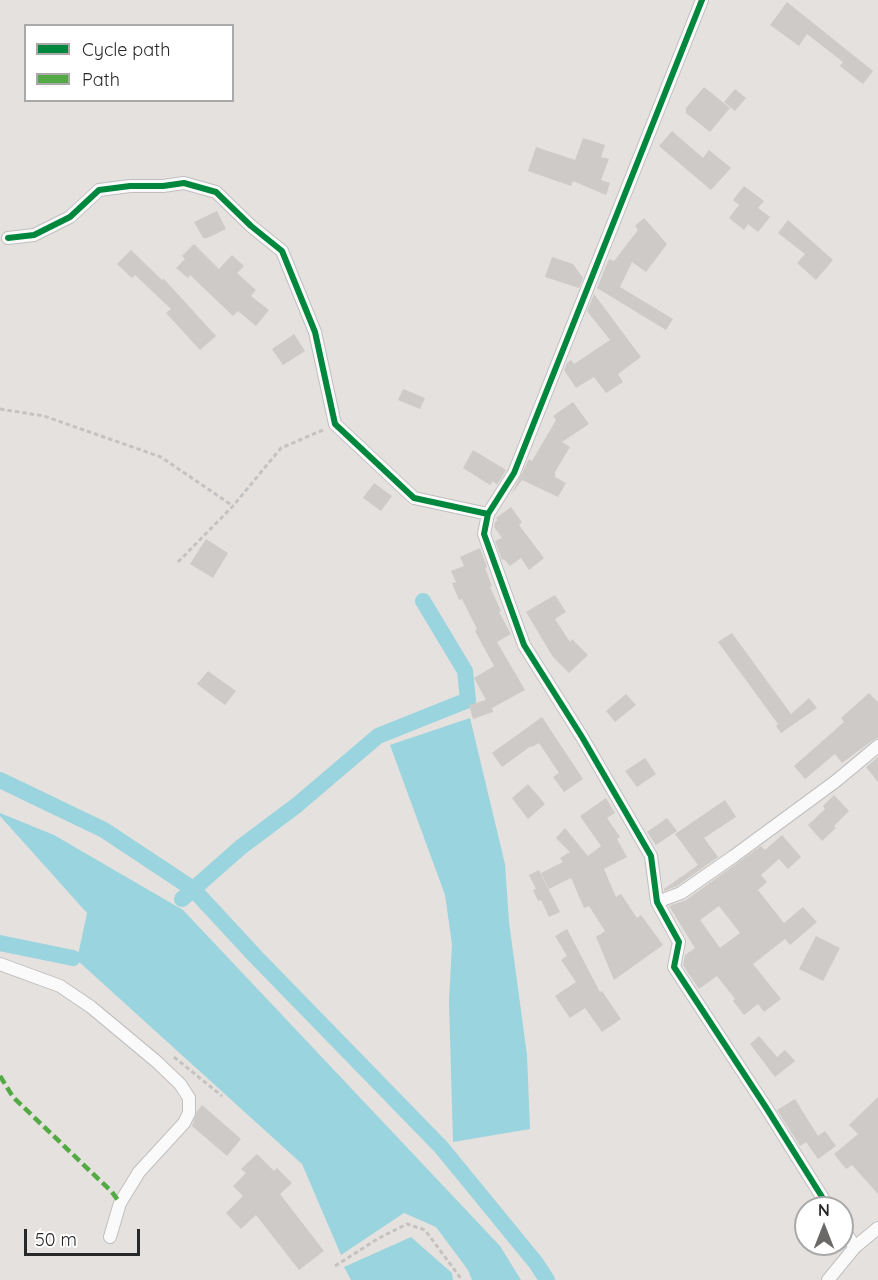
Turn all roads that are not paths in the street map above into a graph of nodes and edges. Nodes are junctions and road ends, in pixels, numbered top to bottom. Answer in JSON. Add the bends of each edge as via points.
{"nodes":[{"id":1,"x":702,"y":0,"type":"edge"},
{"id":2,"x":8,"y":238,"type":"dead end"},
{"id":3,"x":488,"y":514,"type":"junction"},
{"id":4,"x":878,"y":746,"type":"edge"},
{"id":5,"x":657,"y":902,"type":"junction"},
{"id":6,"x":0,"y":964,"type":"edge"},
{"id":7,"x":822,"y":1196,"type":"edge"},
{"id":8,"x":878,"y":1228,"type":"edge"},
{"id":9,"x":110,"y":1237,"type":"dead end"},
{"id":10,"x":855,"y":1247,"type":"joint"},
{"id":11,"x":828,"y":1280,"type":"edge"}],
"edges":[{"from":1,"to":3,"type":"street","via":[[514,473]]},
{"from":2,"to":3,"type":"street","via":[[34,235],[70,218],[99,190],[184,183],[216,192],[282,251],[315,332],[335,424],[414,498]]},
{"from":3,"to":5,"type":"street","via":[[484,534],[525,645],[651,856]]},
{"from":4,"to":5,"type":"street","via":[[734,856],[681,893]]},
{"from":5,"to":7,"type":"street","via":[[679,942],[674,967]]},
{"from":6,"to":9,"type":"street","via":[[60,986],[91,1007],[157,1062],[189,1098],[184,1123],[139,1172],[120,1203]]},
{"from":8,"to":10,"type":"street"},
{"from":10,"to":11,"type":"street"}]}
